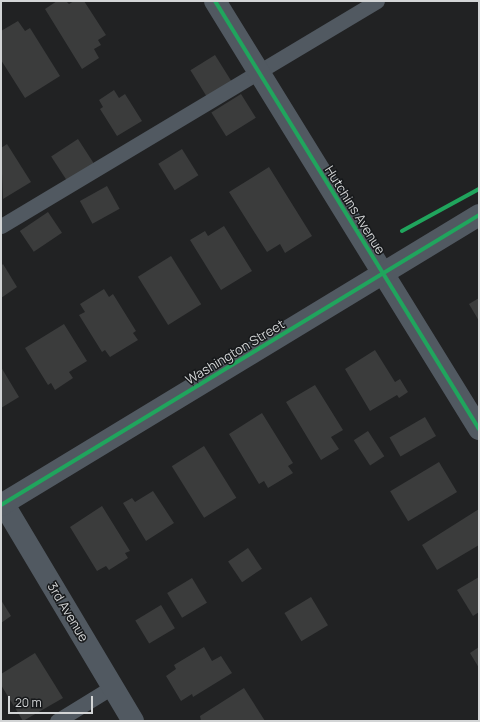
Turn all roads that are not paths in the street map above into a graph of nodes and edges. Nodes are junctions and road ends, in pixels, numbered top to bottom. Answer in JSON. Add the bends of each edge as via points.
{"nodes":[{"id":1,"x":215,"y":1,"type":"edge"},
{"id":2,"x":377,"y":1,"type":"edge"},
{"id":3,"x":258,"y":71,"type":"junction"},
{"id":4,"x":479,"y":215,"type":"edge"},
{"id":5,"x":1,"y":226,"type":"edge"},
{"id":6,"x":383,"y":274,"type":"junction"},
{"id":7,"x":479,"y":429,"type":"edge"},
{"id":8,"x":2,"y":504,"type":"edge"},
{"id":9,"x":112,"y":687,"type":"junction"},
{"id":10,"x":57,"y":721,"type":"edge"},
{"id":11,"x":132,"y":721,"type":"edge"}],
"edges":[{"from":1,"to":3,"type":"street","name":"Hutchins Avenue"},
{"from":2,"to":3,"type":"lane"},
{"from":3,"to":5,"type":"lane"},
{"from":3,"to":6,"type":"street","name":"Hutchins Avenue"},
{"from":4,"to":6,"type":"street","name":"Washington Street"},
{"from":6,"to":7,"type":"street","name":"Hutchins Avenue"},
{"from":6,"to":8,"type":"street","name":"Washington Street"},
{"from":8,"to":9,"type":"street","name":"3rd Avenue"},
{"from":9,"to":10,"type":"lane"},
{"from":9,"to":11,"type":"street","name":"3rd Avenue"}]}
